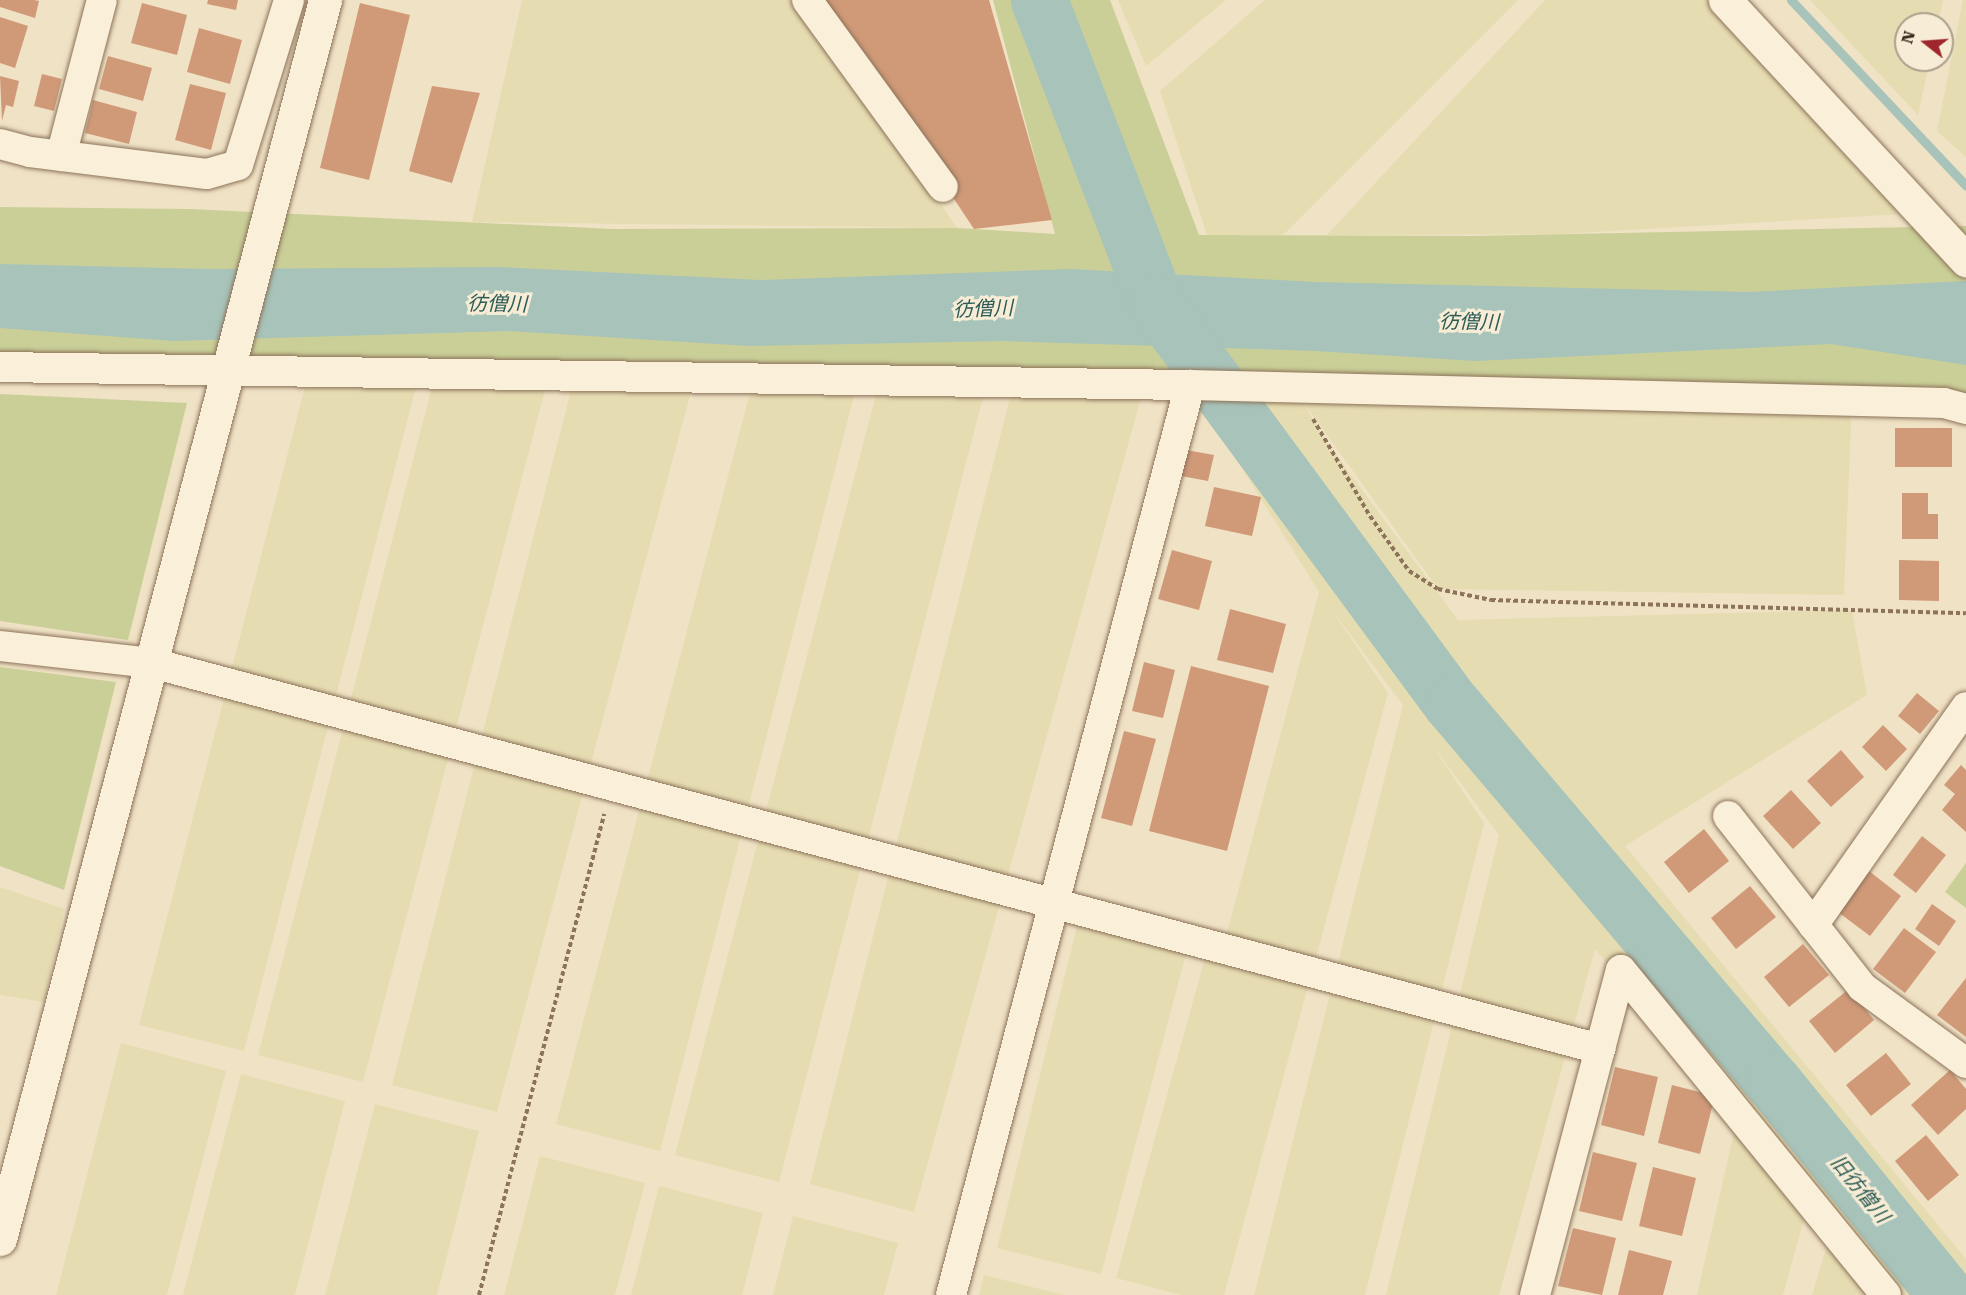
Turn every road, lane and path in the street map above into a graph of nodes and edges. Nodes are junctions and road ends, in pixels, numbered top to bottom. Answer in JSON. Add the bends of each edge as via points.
{"nodes":[{"id":1,"x":102,"y":0,"type":"edge"},
{"id":2,"x":289,"y":0,"type":"edge"},
{"id":3,"x":325,"y":0,"type":"edge"},
{"id":4,"x":807,"y":0,"type":"edge"},
{"id":5,"x":1725,"y":0,"type":"edge"},
{"id":6,"x":0,"y":144,"type":"edge"},
{"id":7,"x":61,"y":156,"type":"junction"},
{"id":8,"x":943,"y":187,"type":"dead end"},
{"id":9,"x":1955,"y":249,"type":"edge"},
{"id":10,"x":232,"y":364,"type":"junction"},
{"id":11,"x":0,"y":368,"type":"edge"},
{"id":12,"x":1190,"y":385,"type":"junction"},
{"id":13,"x":1294,"y":387,"type":"junction"},
{"id":14,"x":1966,"y":409,"type":"edge"},
{"id":15,"x":1966,"y":613,"type":"edge"},
{"id":16,"x":0,"y":646,"type":"edge"},
{"id":17,"x":152,"y":663,"type":"junction"},
{"id":18,"x":1966,"y":707,"type":"edge"},
{"id":19,"x":611,"y":785,"type":"junction"},
{"id":20,"x":1728,"y":816,"type":"dead end"},
{"id":21,"x":1056,"y":903,"type":"junction"},
{"id":22,"x":1813,"y":925,"type":"junction"},
{"id":23,"x":1600,"y":1049,"type":"junction"},
{"id":24,"x":1966,"y":1063,"type":"edge"},
{"id":25,"x":0,"y":1239,"type":"edge"},
{"id":26,"x":480,"y":1295,"type":"edge"},
{"id":27,"x":951,"y":1295,"type":"edge"},
{"id":28,"x":1535,"y":1295,"type":"edge"},
{"id":29,"x":1886,"y":1295,"type":"edge"}],
"edges":[{"from":1,"to":7,"type":"street"},
{"from":2,"to":7,"type":"street","via":[[238,165],[207,174]]},
{"from":3,"to":10,"type":"street"},
{"from":4,"to":8,"type":"street"},
{"from":5,"to":9,"type":"street"},
{"from":6,"to":7,"type":"street"},
{"from":10,"to":11,"type":"street"},
{"from":10,"to":12,"type":"street"},
{"from":10,"to":17,"type":"street"},
{"from":12,"to":13,"type":"street"},
{"from":12,"to":21,"type":"street"},
{"from":13,"to":14,"type":"street","via":[[1944,403]]},
{"from":13,"to":15,"type":"path","via":[[1408,571],[1438,590],[1491,600]]},
{"from":16,"to":17,"type":"street"},
{"from":17,"to":19,"type":"street"},
{"from":17,"to":25,"type":"street"},
{"from":18,"to":22,"type":"street"},
{"from":19,"to":21,"type":"street"},
{"from":19,"to":26,"type":"path"},
{"from":20,"to":22,"type":"street"},
{"from":21,"to":23,"type":"street"},
{"from":21,"to":27,"type":"street"},
{"from":22,"to":24,"type":"street","via":[[1862,987]]},
{"from":23,"to":28,"type":"street"},
{"from":23,"to":29,"type":"street","via":[[1621,970]]}]}
